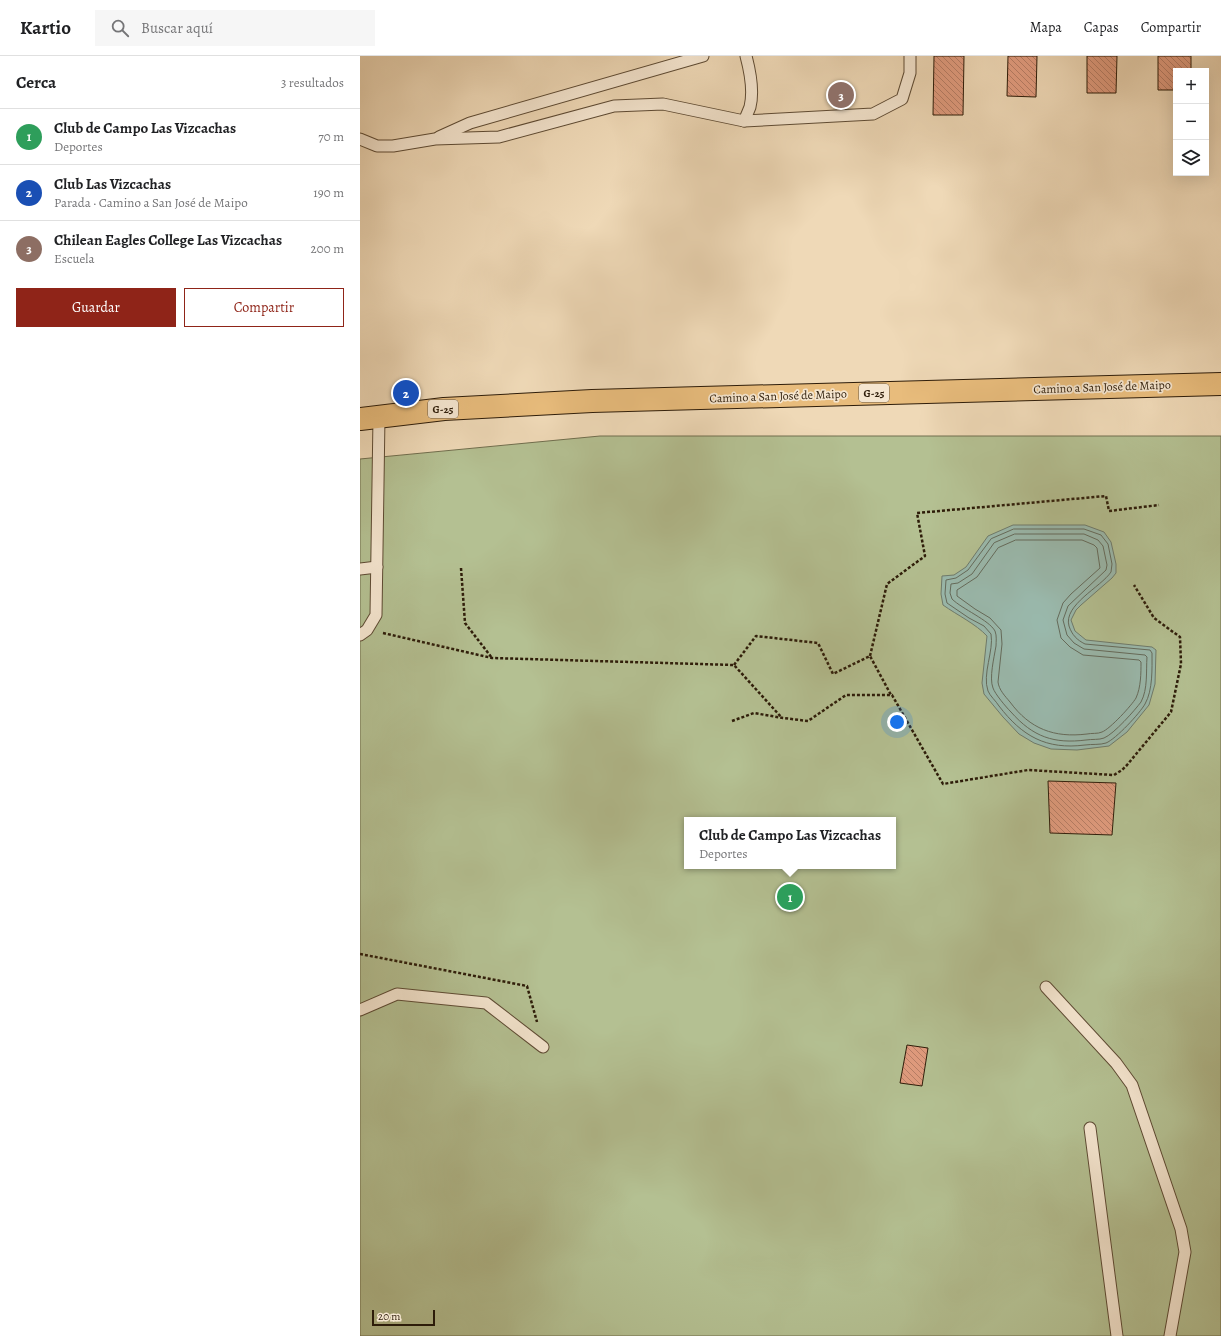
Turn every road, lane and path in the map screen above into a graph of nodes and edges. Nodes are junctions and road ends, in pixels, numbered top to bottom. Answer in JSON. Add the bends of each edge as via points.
{"nodes":[{"id":1,"x":703,"y":56,"type":"edge"},
{"id":2,"x":746,"y":56,"type":"edge"},
{"id":3,"x":910,"y":56,"type":"edge"},
{"id":4,"x":744,"y":121,"type":"junction"},
{"id":5,"x":360,"y":139,"type":"edge"},
{"id":6,"x":435,"y":139,"type":"junction"},
{"id":7,"x":1221,"y":384,"type":"edge"},
{"id":8,"x":369,"y":418,"type":"edge"},
{"id":9,"x":1158,"y":505,"type":"dead end"},
{"id":10,"x":377,"y":567,"type":"junction"},
{"id":11,"x":461,"y":568,"type":"dead end"},
{"id":12,"x":360,"y":569,"type":"edge"},
{"id":13,"x":1134,"y":585,"type":"dead end"},
{"id":14,"x":364,"y":632,"type":"edge"},
{"id":15,"x":870,"y":656,"type":"junction"},
{"id":16,"x":492,"y":658,"type":"junction"},
{"id":17,"x":734,"y":665,"type":"junction"},
{"id":18,"x":892,"y":695,"type":"junction"},
{"id":19,"x":783,"y":718,"type":"junction"},
{"id":20,"x":732,"y":720,"type":"dead end"},
{"id":21,"x":360,"y":954,"type":"edge"},
{"id":22,"x":1046,"y":987,"type":"dead end"},
{"id":23,"x":360,"y":1010,"type":"edge"},
{"id":24,"x":543,"y":1047,"type":"joint"},
{"id":25,"x":1090,"y":1128,"type":"dead end"},
{"id":26,"x":1117,"y":1336,"type":"edge"},
{"id":27,"x":1170,"y":1336,"type":"edge"}],
"edges":[{"from":1,"to":6,"type":"lane","via":[[470,123]]},
{"from":2,"to":4,"type":"lane","via":[[751,90],[750,106]]},
{"from":3,"to":4,"type":"lane","via":[[910,74],[902,99],[873,114]]},
{"from":4,"to":6,"type":"lane","via":[[663,104],[614,106],[499,137]]},
{"from":5,"to":6,"type":"lane","via":[[377,146]]},
{"from":7,"to":8,"type":"main road","name":"Camino a San José de Maipo","number":"G-25","via":[[592,401],[444,409]]},
{"from":8,"to":10,"type":"lane"},
{"from":9,"to":15,"type":"path","via":[[1109,511],[1106,496],[917,513],[925,556],[887,584]]},
{"from":10,"to":12,"type":"lane"},
{"from":10,"to":14,"type":"lane","via":[[376,615]]},
{"from":11,"to":16,"type":"path","via":[[464,624]]},
{"from":13,"to":18,"type":"path","via":[[1154,618],[1180,637],[1181,664],[1171,712],[1127,765],[1114,775],[1028,770],[943,784]]},
{"from":14,"to":16,"type":"path"},
{"from":15,"to":17,"type":"path","via":[[833,674],[818,643],[756,636]]},
{"from":15,"to":18,"type":"path"},
{"from":16,"to":17,"type":"path"},
{"from":17,"to":19,"type":"path"},
{"from":18,"to":19,"type":"path","via":[[846,695],[808,720]]},
{"from":19,"to":20,"type":"path","via":[[754,712]]},
{"from":21,"to":24,"type":"path","via":[[527,986]]},
{"from":22,"to":27,"type":"lane","via":[[1116,1063],[1132,1085],[1181,1229],[1185,1252]]},
{"from":23,"to":24,"type":"lane","via":[[397,994],[486,1003]]},
{"from":25,"to":26,"type":"lane"}]}
